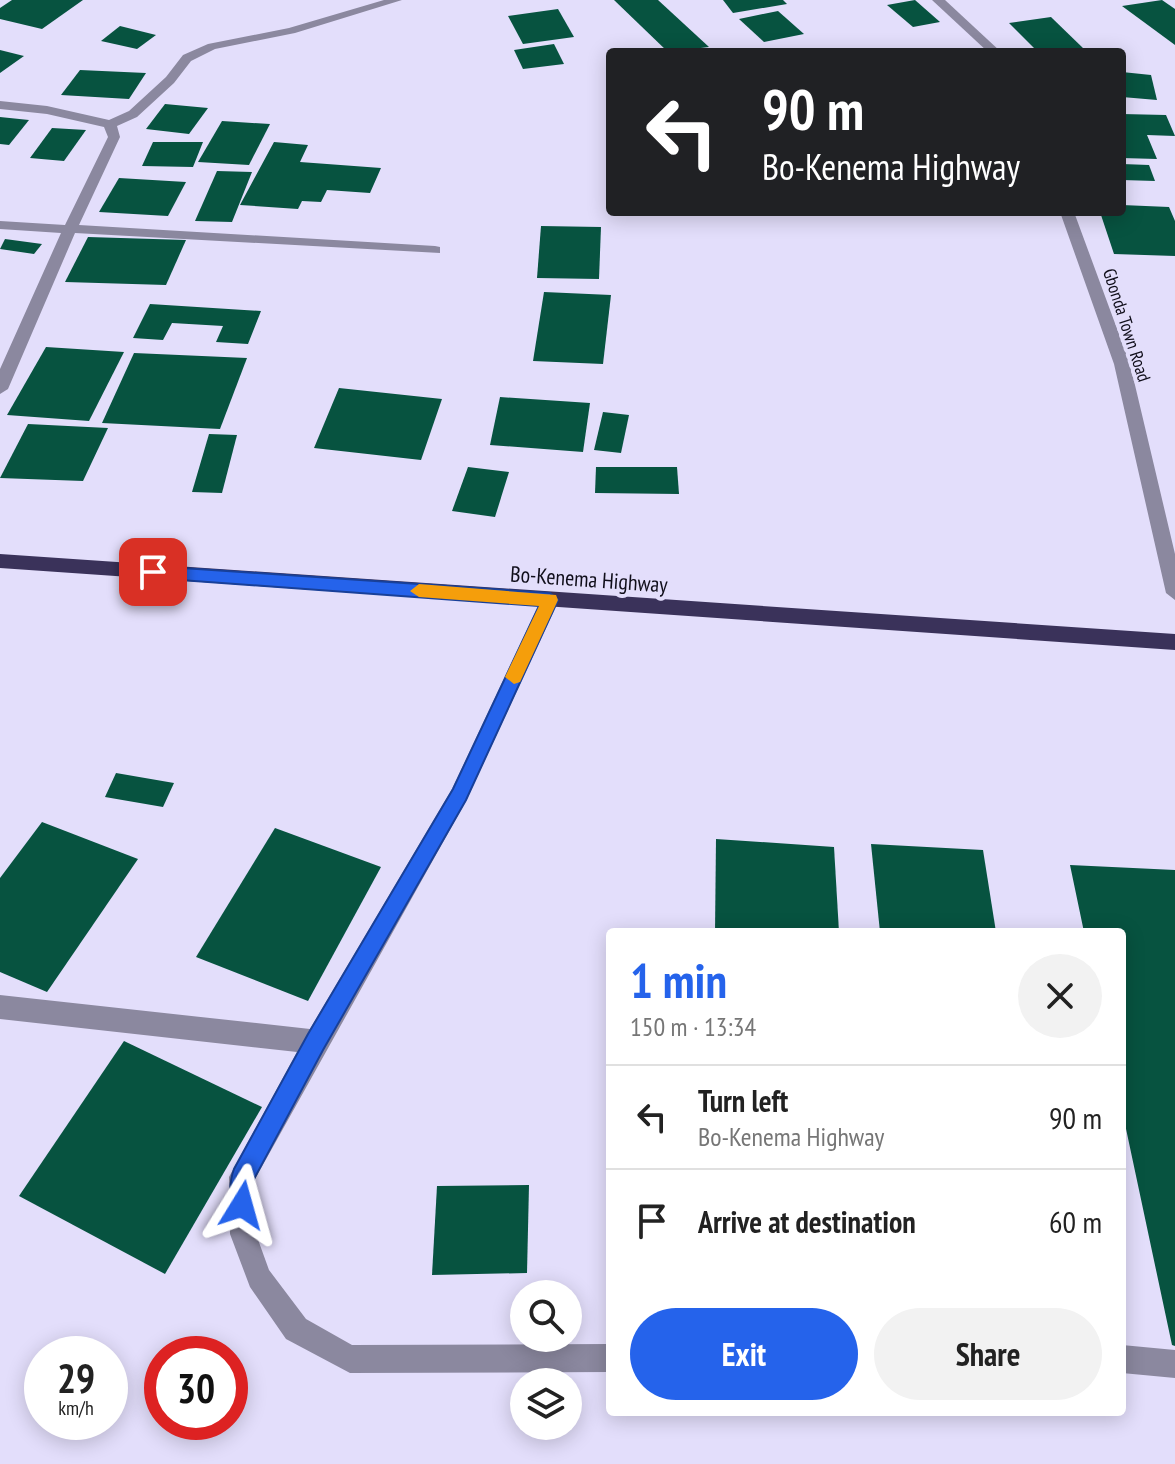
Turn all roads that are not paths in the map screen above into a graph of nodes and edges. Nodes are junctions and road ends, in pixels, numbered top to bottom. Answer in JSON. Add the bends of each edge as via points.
{"nodes":[{"id":1,"x":396,"y":0,"type":"edge"},
{"id":2,"x":938,"y":0,"type":"edge"},
{"id":3,"x":991,"y":48,"type":"edge"},
{"id":4,"x":0,"y":105,"type":"edge"},
{"id":5,"x":110,"y":124,"type":"junction"},
{"id":6,"x":1068,"y":216,"type":"edge"},
{"id":7,"x":0,"y":225,"type":"edge"},
{"id":8,"x":70,"y":229,"type":"junction"},
{"id":9,"x":435,"y":250,"type":"dead end"},
{"id":10,"x":0,"y":389,"type":"edge"},
{"id":11,"x":0,"y":561,"type":"edge"},
{"id":12,"x":1175,"y":593,"type":"edge"},
{"id":13,"x":550,"y":600,"type":"junction"},
{"id":14,"x":1175,"y":642,"type":"edge"},
{"id":15,"x":0,"y":1007,"type":"edge"},
{"id":16,"x":316,"y":1042,"type":"junction"},
{"id":17,"x":606,"y":1358,"type":"edge"},
{"id":18,"x":1126,"y":1359,"type":"edge"},
{"id":19,"x":1175,"y":1364,"type":"edge"}],
"edges":[{"from":1,"to":5,"type":"street","via":[[291,31],[212,46],[187,58],[133,114]]},
{"from":2,"to":3,"type":"street"},
{"from":4,"to":5,"type":"street"},
{"from":5,"to":8,"type":"street","via":[[114,137]]},
{"from":6,"to":12,"type":"street","name":"Gbonda Town Road","via":[[1122,364]]},
{"from":7,"to":8,"type":"street"},
{"from":8,"to":9,"type":"street"},
{"from":8,"to":10,"type":"street"},
{"from":11,"to":13,"type":"highway","name":"Bo-Kenema Highway"},
{"from":13,"to":14,"type":"highway","name":"Bo-Kenema Highway"},
{"from":13,"to":16,"type":"street","via":[[459,795]]},
{"from":15,"to":16,"type":"street"},
{"from":16,"to":17,"type":"street","via":[[242,1177],[243,1234],[259,1278],[296,1329],[350,1359]]},
{"from":18,"to":19,"type":"street"}]}
